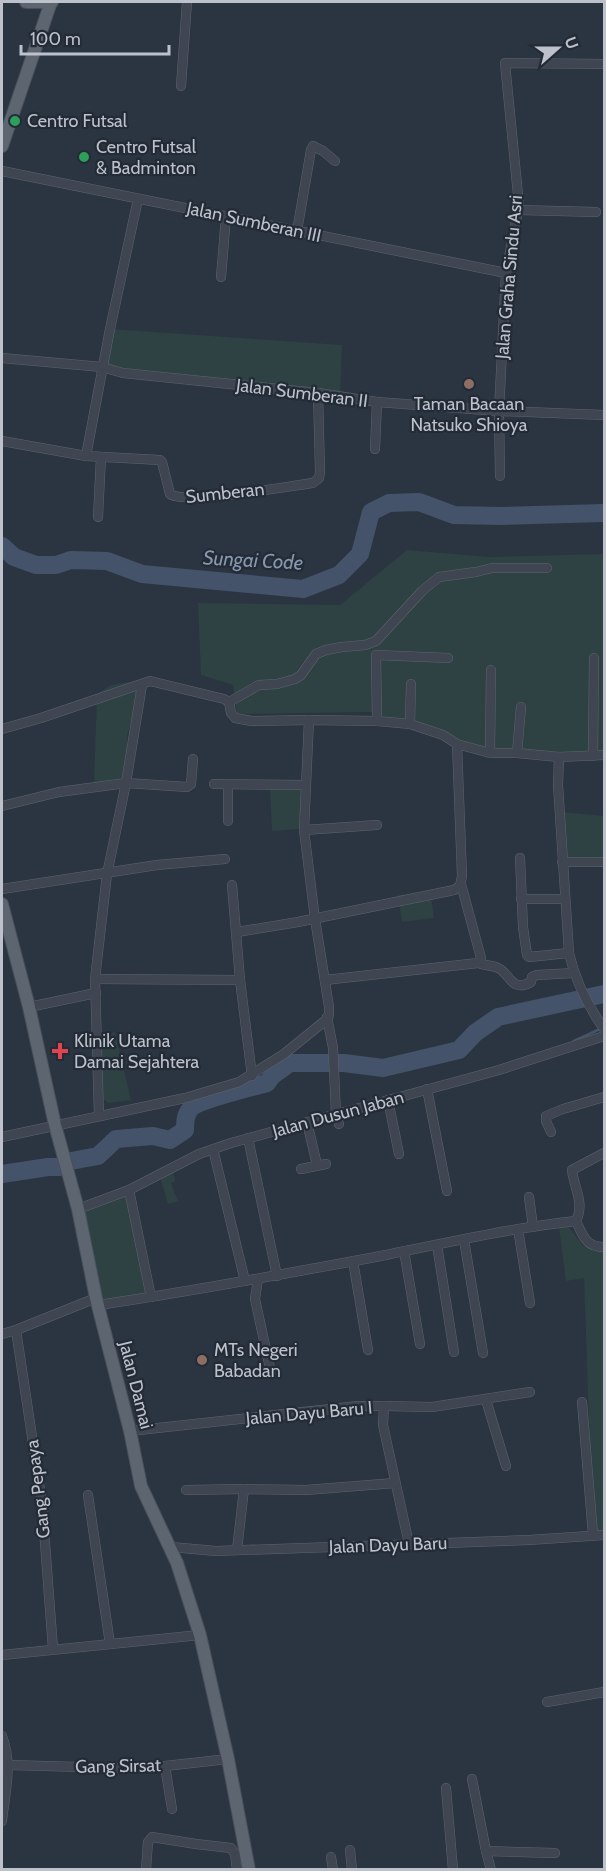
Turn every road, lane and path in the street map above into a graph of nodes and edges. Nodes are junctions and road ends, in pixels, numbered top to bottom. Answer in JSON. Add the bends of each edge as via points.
{"nodes":[{"id":1,"x":26,"y":2,"type":"edge"},
{"id":2,"x":51,"y":2,"type":"edge"},
{"id":3,"x":187,"y":2,"type":"edge"},
{"id":4,"x":604,"y":64,"type":"edge"},
{"id":5,"x":180,"y":86,"type":"dead end"},
{"id":6,"x":2,"y":146,"type":"edge"},
{"id":7,"x":335,"y":161,"type":"dead end"},
{"id":8,"x":2,"y":171,"type":"edge"},
{"id":9,"x":138,"y":199,"type":"junction"},
{"id":10,"x":519,"y":210,"type":"junction"},
{"id":11,"x":596,"y":212,"type":"dead end"},
{"id":12,"x":226,"y":216,"type":"junction"},
{"id":13,"x":297,"y":231,"type":"junction"},
{"id":14,"x":506,"y":273,"type":"junction"},
{"id":15,"x":221,"y":277,"type":"dead end"},
{"id":16,"x":2,"y":358,"type":"edge"},
{"id":17,"x":102,"y":367,"type":"junction"},
{"id":18,"x":318,"y":393,"type":"junction"},
{"id":19,"x":377,"y":402,"type":"junction"},
{"id":20,"x":499,"y":411,"type":"junction"},
{"id":21,"x":604,"y":415,"type":"edge"},
{"id":22,"x":2,"y":441,"type":"edge"},
{"id":23,"x":375,"y":449,"type":"dead end"},
{"id":24,"x":86,"y":456,"type":"junction"},
{"id":25,"x":100,"y":457,"type":"junction"},
{"id":26,"x":500,"y":476,"type":"dead end"},
{"id":27,"x":98,"y":517,"type":"dead end"},
{"id":28,"x":547,"y":568,"type":"dead end"},
{"id":29,"x":448,"y":658,"type":"dead end"},
{"id":30,"x":594,"y":658,"type":"dead end"},
{"id":31,"x":490,"y":670,"type":"dead end"},
{"id":32,"x":411,"y":684,"type":"dead end"},
{"id":33,"x":142,"y":685,"type":"junction"},
{"id":34,"x":229,"y":702,"type":"junction"},
{"id":35,"x":520,"y":707,"type":"dead end"},
{"id":36,"x":309,"y":720,"type":"junction"},
{"id":37,"x":377,"y":721,"type":"junction"},
{"id":38,"x":410,"y":724,"type":"junction"},
{"id":39,"x":2,"y":729,"type":"edge"},
{"id":40,"x":457,"y":744,"type":"junction"},
{"id":41,"x":490,"y":753,"type":"junction"},
{"id":42,"x":517,"y":753,"type":"junction"},
{"id":43,"x":604,"y":755,"type":"edge"},
{"id":44,"x":593,"y":756,"type":"junction"},
{"id":45,"x":559,"y":757,"type":"junction"},
{"id":46,"x":194,"y":759,"type":"dead end"},
{"id":47,"x":126,"y":783,"type":"junction"},
{"id":48,"x":214,"y":784,"type":"dead end"},
{"id":49,"x":228,"y":784,"type":"junction"},
{"id":50,"x":305,"y":785,"type":"junction"},
{"id":51,"x":2,"y":806,"type":"edge"},
{"id":52,"x":228,"y":822,"type":"dead end"},
{"id":53,"x":377,"y":825,"type":"dead end"},
{"id":54,"x":304,"y":830,"type":"junction"},
{"id":55,"x":520,"y":858,"type":"dead end"},
{"id":56,"x":225,"y":859,"type":"dead end"},
{"id":57,"x":562,"y":862,"type":"junction"},
{"id":58,"x":604,"y":862,"type":"edge"},
{"id":59,"x":107,"y":874,"type":"junction"},
{"id":60,"x":461,"y":884,"type":"junction"},
{"id":61,"x":232,"y":885,"type":"dead end"},
{"id":62,"x":2,"y":889,"type":"edge"},
{"id":63,"x":521,"y":899,"type":"junction"},
{"id":64,"x":565,"y":899,"type":"junction"},
{"id":65,"x":2,"y":904,"type":"edge"},
{"id":66,"x":315,"y":919,"type":"junction"},
{"id":67,"x":237,"y":932,"type":"junction"},
{"id":68,"x":569,"y":952,"type":"junction"},
{"id":69,"x":479,"y":963,"type":"junction"},
{"id":70,"x":574,"y":973,"type":"junction"},
{"id":71,"x":96,"y":979,"type":"junction"},
{"id":72,"x":240,"y":980,"type":"junction"},
{"id":73,"x":325,"y":980,"type":"junction"},
{"id":74,"x":96,"y":993,"type":"junction"},
{"id":75,"x":29,"y":1006,"type":"junction"},
{"id":76,"x":327,"y":1017,"type":"junction"},
{"id":77,"x":604,"y":1029,"type":"edge"},
{"id":78,"x":604,"y":1036,"type":"edge"},
{"id":79,"x":252,"y":1076,"type":"junction"},
{"id":80,"x":427,"y":1089,"type":"junction"},
{"id":81,"x":604,"y":1098,"type":"edge"},
{"id":82,"x":388,"y":1100,"type":"junction"},
{"id":83,"x":99,"y":1116,"type":"junction"},
{"id":84,"x":337,"y":1118,"type":"junction"},
{"id":85,"x":307,"y":1124,"type":"junction"},
{"id":86,"x":55,"y":1125,"type":"junction"},
{"id":87,"x":551,"y":1132,"type":"dead end"},
{"id":88,"x":2,"y":1137,"type":"edge"},
{"id":89,"x":249,"y":1140,"type":"junction"},
{"id":90,"x":213,"y":1149,"type":"junction"},
{"id":91,"x":604,"y":1153,"type":"edge"},
{"id":92,"x":399,"y":1154,"type":"dead end"},
{"id":93,"x":301,"y":1169,"type":"dead end"},
{"id":94,"x":129,"y":1190,"type":"junction"},
{"id":95,"x":447,"y":1191,"type":"dead end"},
{"id":96,"x":529,"y":1197,"type":"dead end"},
{"id":97,"x":78,"y":1209,"type":"junction"},
{"id":98,"x":576,"y":1221,"type":"junction"},
{"id":99,"x":533,"y":1227,"type":"junction"},
{"id":100,"x":518,"y":1229,"type":"junction"},
{"id":101,"x":464,"y":1239,"type":"junction"},
{"id":102,"x":437,"y":1245,"type":"junction"},
{"id":103,"x":604,"y":1247,"type":"edge"},
{"id":104,"x":404,"y":1251,"type":"junction"},
{"id":105,"x":353,"y":1261,"type":"junction"},
{"id":106,"x":277,"y":1275,"type":"junction"},
{"id":107,"x":258,"y":1278,"type":"junction"},
{"id":108,"x":245,"y":1281,"type":"junction"},
{"id":109,"x":151,"y":1297,"type":"junction"},
{"id":110,"x":97,"y":1301,"type":"junction"},
{"id":111,"x":530,"y":1303,"type":"dead end"},
{"id":112,"x":16,"y":1330,"type":"junction"},
{"id":113,"x":2,"y":1334,"type":"edge"},
{"id":114,"x":420,"y":1344,"type":"dead end"},
{"id":115,"x":368,"y":1350,"type":"dead end"},
{"id":116,"x":454,"y":1352,"type":"dead end"},
{"id":117,"x":483,"y":1353,"type":"dead end"},
{"id":118,"x":271,"y":1373,"type":"dead end"},
{"id":119,"x":530,"y":1392,"type":"dead end"},
{"id":120,"x":486,"y":1400,"type":"junction"},
{"id":121,"x":582,"y":1402,"type":"dead end"},
{"id":122,"x":384,"y":1406,"type":"junction"},
{"id":123,"x":130,"y":1431,"type":"junction"},
{"id":124,"x":506,"y":1466,"type":"dead end"},
{"id":125,"x":395,"y":1483,"type":"junction"},
{"id":126,"x":244,"y":1489,"type":"junction"},
{"id":127,"x":186,"y":1490,"type":"dead end"},
{"id":128,"x":88,"y":1495,"type":"dead end"},
{"id":129,"x":593,"y":1535,"type":"junction"},
{"id":130,"x":604,"y":1535,"type":"edge"},
{"id":131,"x":409,"y":1544,"type":"junction"},
{"id":132,"x":171,"y":1547,"type":"junction"},
{"id":133,"x":237,"y":1550,"type":"junction"},
{"id":134,"x":200,"y":1635,"type":"junction"},
{"id":135,"x":110,"y":1644,"type":"junction"},
{"id":136,"x":53,"y":1649,"type":"junction"},
{"id":137,"x":2,"y":1655,"type":"edge"},
{"id":138,"x":604,"y":1692,"type":"edge"},
{"id":139,"x":547,"y":1702,"type":"dead end"},
{"id":140,"x":2,"y":1736,"type":"edge"},
{"id":141,"x":228,"y":1759,"type":"junction"},
{"id":142,"x":9,"y":1765,"type":"junction"},
{"id":143,"x":165,"y":1766,"type":"junction"},
{"id":144,"x":472,"y":1779,"type":"dead end"},
{"id":145,"x":4,"y":1780,"type":"edge"},
{"id":146,"x":446,"y":1788,"type":"dead end"},
{"id":147,"x":172,"y":1809,"type":"dead end"},
{"id":148,"x":2,"y":1821,"type":"edge"},
{"id":149,"x":350,"y":1850,"type":"dead end"},
{"id":150,"x":486,"y":1851,"type":"junction"},
{"id":151,"x":555,"y":1853,"type":"dead end"},
{"id":152,"x":331,"y":1857,"type":"dead end"},
{"id":153,"x":146,"y":1869,"type":"edge"},
{"id":154,"x":237,"y":1869,"type":"edge"},
{"id":155,"x":249,"y":1869,"type":"edge"},
{"id":156,"x":333,"y":1869,"type":"edge"},
{"id":157,"x":352,"y":1869,"type":"edge"},
{"id":158,"x":453,"y":1869,"type":"edge"},
{"id":159,"x":491,"y":1869,"type":"edge"}],
"edges":[{"from":1,"to":2,"type":"main road"},
{"from":2,"to":6,"type":"main road"},
{"from":3,"to":5,"type":"street"},
{"from":4,"to":10,"type":"street","name":"Jalan Graha Sindu Asri","via":[[505,63]]},
{"from":7,"to":13,"type":"street","via":[[313,146]]},
{"from":8,"to":9,"type":"street","name":"Jalan Sumberan III"},
{"from":9,"to":12,"type":"street","name":"Jalan Sumberan III"},
{"from":9,"to":17,"type":"street"},
{"from":10,"to":11,"type":"street"},
{"from":10,"to":14,"type":"street","name":"Jalan Graha Sindu Asri"},
{"from":12,"to":13,"type":"street","name":"Jalan Sumberan III"},
{"from":12,"to":15,"type":"street"},
{"from":13,"to":14,"type":"street","name":"Jalan Sumberan III"},
{"from":14,"to":20,"type":"street","name":"Jalan Graha Sindu Asri"},
{"from":16,"to":17,"type":"street","name":"Jalan Sumberan II"},
{"from":17,"to":18,"type":"street","name":"Jalan Sumberan II","via":[[123,373]]},
{"from":17,"to":24,"type":"street"},
{"from":18,"to":19,"type":"street","name":"Jalan Sumberan II"},
{"from":18,"to":25,"type":"street","name":"Sumberan","via":[[321,472],[313,483],[178,498],[170,494],[160,460]]},
{"from":19,"to":20,"type":"street","name":"Jalan Sumberan II"},
{"from":19,"to":23,"type":"street"},
{"from":20,"to":21,"type":"street","name":"Jalan Sumberan II"},
{"from":20,"to":26,"type":"street","name":"Jalan Graha Sindu Asri"},
{"from":22,"to":24,"type":"street","name":"Sumberan"},
{"from":24,"to":25,"type":"street","name":"Sumberan"},
{"from":25,"to":27,"type":"street"},
{"from":28,"to":34,"type":"street","via":[[492,567],[439,577],[376,641],[316,654],[295,679],[259,685]]},
{"from":29,"to":37,"type":"street","via":[[376,655]]},
{"from":30,"to":44,"type":"street"},
{"from":31,"to":41,"type":"street"},
{"from":32,"to":38,"type":"street"},
{"from":33,"to":34,"type":"street","via":[[160,682]]},
{"from":33,"to":39,"type":"street"},
{"from":33,"to":47,"type":"street"},
{"from":34,"to":36,"type":"street","via":[[236,718]]},
{"from":35,"to":42,"type":"street"},
{"from":36,"to":37,"type":"street"},
{"from":36,"to":50,"type":"street"},
{"from":37,"to":38,"type":"street"},
{"from":38,"to":40,"type":"street"},
{"from":40,"to":41,"type":"street"},
{"from":40,"to":60,"type":"street"},
{"from":41,"to":42,"type":"street"},
{"from":42,"to":45,"type":"street"},
{"from":43,"to":44,"type":"street"},
{"from":44,"to":45,"type":"street"},
{"from":45,"to":57,"type":"street"},
{"from":46,"to":47,"type":"street","via":[[191,784],[186,787]]},
{"from":47,"to":51,"type":"street","via":[[59,792]]},
{"from":47,"to":59,"type":"street"},
{"from":48,"to":49,"type":"street"},
{"from":49,"to":50,"type":"street"},
{"from":49,"to":52,"type":"street"},
{"from":50,"to":54,"type":"street"},
{"from":53,"to":54,"type":"street"},
{"from":54,"to":66,"type":"street"},
{"from":55,"to":63,"type":"street"},
{"from":56,"to":59,"type":"street"},
{"from":57,"to":58,"type":"street"},
{"from":57,"to":64,"type":"street"},
{"from":59,"to":62,"type":"street"},
{"from":59,"to":71,"type":"street"},
{"from":60,"to":66,"type":"street","via":[[454,890]]},
{"from":60,"to":69,"type":"street","via":[[481,958]]},
{"from":61,"to":67,"type":"street"},
{"from":63,"to":64,"type":"street"},
{"from":63,"to":68,"type":"street","via":[[527,955]]},
{"from":64,"to":68,"type":"street"},
{"from":65,"to":75,"type":"main road","name":"Jalan Damai"},
{"from":66,"to":67,"type":"street"},
{"from":66,"to":73,"type":"street"},
{"from":67,"to":72,"type":"street"},
{"from":68,"to":70,"type":"street"},
{"from":69,"to":70,"type":"street","via":[[498,968],[520,985],[528,984],[537,975]]},
{"from":69,"to":73,"type":"street"},
{"from":70,"to":77,"type":"street"},
{"from":71,"to":72,"type":"street"},
{"from":71,"to":74,"type":"street"},
{"from":72,"to":79,"type":"street"},
{"from":73,"to":76,"type":"street"},
{"from":74,"to":75,"type":"street"},
{"from":74,"to":83,"type":"street"},
{"from":75,"to":86,"type":"main road","name":"Jalan Damai"},
{"from":76,"to":79,"type":"street"},
{"from":76,"to":84,"type":"street"},
{"from":78,"to":80,"type":"street","name":"Jalan Dusun Jaban"},
{"from":79,"to":83,"type":"street","via":[[185,1098]]},
{"from":80,"to":82,"type":"street","name":"Jalan Dusun Jaban"},
{"from":80,"to":95,"type":"street"},
{"from":81,"to":87,"type":"street","via":[[548,1115]]},
{"from":82,"to":84,"type":"street","name":"Jalan Dusun Jaban"},
{"from":82,"to":92,"type":"street"},
{"from":83,"to":86,"type":"street"},
{"from":84,"to":85,"type":"street","name":"Jalan Dusun Jaban"},
{"from":85,"to":89,"type":"street","name":"Jalan Dusun Jaban"},
{"from":85,"to":93,"type":"street","via":[[321,1164]]},
{"from":86,"to":88,"type":"street"},
{"from":86,"to":97,"type":"main road","name":"Jalan Damai"},
{"from":89,"to":90,"type":"street","name":"Jalan Dusun Jaban"},
{"from":89,"to":106,"type":"street"},
{"from":90,"to":94,"type":"street","name":"Jalan Dusun Jaban"},
{"from":90,"to":108,"type":"street"},
{"from":91,"to":98,"type":"street","via":[[572,1170],[579,1197]]},
{"from":94,"to":97,"type":"street","name":"Jalan Dusun Jaban"},
{"from":94,"to":109,"type":"street"},
{"from":96,"to":99,"type":"street"},
{"from":97,"to":110,"type":"main road","name":"Jalan Damai"},
{"from":98,"to":99,"type":"street"},
{"from":98,"to":103,"type":"street","via":[[590,1245]]},
{"from":99,"to":100,"type":"street"},
{"from":100,"to":101,"type":"street"},
{"from":100,"to":111,"type":"street"},
{"from":101,"to":102,"type":"street"},
{"from":101,"to":117,"type":"street"},
{"from":102,"to":104,"type":"street"},
{"from":102,"to":116,"type":"street"},
{"from":104,"to":105,"type":"street"},
{"from":104,"to":114,"type":"street"},
{"from":105,"to":106,"type":"street"},
{"from":105,"to":115,"type":"street"},
{"from":106,"to":107,"type":"street"},
{"from":107,"to":108,"type":"street"},
{"from":107,"to":118,"type":"street","via":[[255,1299]]},
{"from":108,"to":109,"type":"street"},
{"from":109,"to":110,"type":"street"},
{"from":110,"to":112,"type":"street"},
{"from":110,"to":123,"type":"main road","name":"Jalan Damai"},
{"from":112,"to":113,"type":"street"},
{"from":112,"to":136,"type":"street","name":"Gang Pepaya","via":[[42,1503]]},
{"from":119,"to":120,"type":"street"},
{"from":120,"to":122,"type":"street","via":[[432,1407]]},
{"from":120,"to":124,"type":"street"},
{"from":121,"to":129,"type":"street"},
{"from":122,"to":123,"type":"street","name":"Jalan Dayu Baru I"},
{"from":122,"to":125,"type":"street","name":"Jalan Dayu Baru I"},
{"from":123,"to":132,"type":"main road","name":"Jalan Damai","via":[[141,1486]]},
{"from":125,"to":126,"type":"street","via":[[306,1490]]},
{"from":125,"to":131,"type":"street","name":"Jalan Dayu Baru I"},
{"from":126,"to":127,"type":"street"},
{"from":126,"to":133,"type":"street"},
{"from":128,"to":135,"type":"street"},
{"from":129,"to":130,"type":"street","name":"Jalan Dayu Baru"},
{"from":129,"to":131,"type":"street","name":"Jalan Dayu Baru"},
{"from":131,"to":133,"type":"street","name":"Jalan Dayu Baru"},
{"from":132,"to":133,"type":"street","name":"Jalan Dayu Baru"},
{"from":132,"to":134,"type":"main road","name":"Jalan Damai"},
{"from":134,"to":135,"type":"street"},
{"from":134,"to":141,"type":"main road","name":"Jalan Damai"},
{"from":135,"to":136,"type":"street"},
{"from":136,"to":137,"type":"street"},
{"from":138,"to":139,"type":"street"},
{"from":140,"to":142,"type":"street"},
{"from":141,"to":143,"type":"street","name":"Gang Sirsat"},
{"from":141,"to":155,"type":"main road","name":"Jalan Damai"},
{"from":142,"to":143,"type":"street","name":"Gang Sirsat"},
{"from":142,"to":145,"type":"street"},
{"from":143,"to":147,"type":"street"},
{"from":144,"to":150,"type":"street"},
{"from":145,"to":148,"type":"street"},
{"from":146,"to":158,"type":"street"},
{"from":149,"to":157,"type":"street"},
{"from":150,"to":151,"type":"street"},
{"from":150,"to":159,"type":"street"},
{"from":152,"to":156,"type":"street"},
{"from":153,"to":154,"type":"street","via":[[148,1842],[152,1837],[231,1848]]}]}
